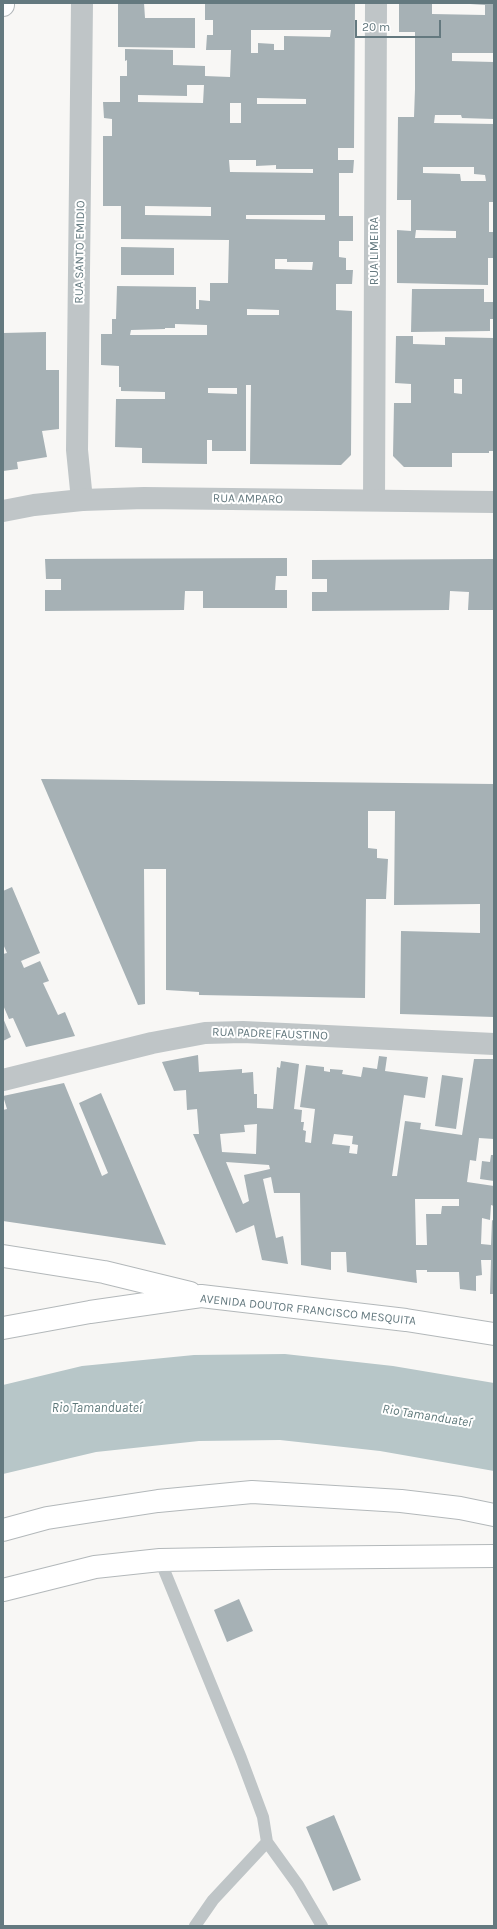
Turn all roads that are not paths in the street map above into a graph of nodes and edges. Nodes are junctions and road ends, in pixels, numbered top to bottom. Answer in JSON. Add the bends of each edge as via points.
{"nodes":[{"id":1,"x":82,"y":3,"type":"edge"},
{"id":2,"x":376,"y":3,"type":"edge"},
{"id":3,"x":82,"y":500,"type":"junction"},
{"id":4,"x":374,"y":500,"type":"junction"},
{"id":5,"x":494,"y":502,"type":"edge"},
{"id":6,"x":3,"y":511,"type":"edge"},
{"id":7,"x":494,"y":1044,"type":"edge"},
{"id":8,"x":3,"y":1080,"type":"edge"},
{"id":9,"x":3,"y":1256,"type":"edge"},
{"id":10,"x":201,"y":1296,"type":"junction"},
{"id":11,"x":3,"y":1328,"type":"edge"},
{"id":12,"x":494,"y":1334,"type":"edge"},
{"id":13,"x":494,"y":1515,"type":"edge"},
{"id":14,"x":3,"y":1530,"type":"edge"},
{"id":15,"x":494,"y":1556,"type":"edge"},
{"id":16,"x":160,"y":1560,"type":"junction"},
{"id":17,"x":3,"y":1590,"type":"edge"},
{"id":18,"x":267,"y":1842,"type":"junction"},
{"id":19,"x":195,"y":1926,"type":"edge"},
{"id":20,"x":322,"y":1926,"type":"edge"}],
"edges":[{"from":1,"to":3,"type":"street","name":"RUA SANTO EMIDIO","via":[[77,450]]},
{"from":2,"to":4,"type":"street","name":"RUA LIMEIRA"},
{"from":3,"to":4,"type":"street","name":"RUA AMPARO"},
{"from":3,"to":6,"type":"street","name":"RUA AMPARO"},
{"from":4,"to":5,"type":"street","name":"RUA AMPARO"},
{"from":7,"to":8,"type":"street","name":"RUA PADRE FAUSTINO","via":[[243,1032],[205,1033],[152,1043]]},
{"from":9,"to":10,"type":"highway","via":[[104,1272]]},
{"from":10,"to":11,"type":"highway","name":"AVENIDA DOUTOR FRANCISCO MESQUITA"},
{"from":10,"to":12,"type":"highway","name":"AVENIDA DOUTOR FRANCISCO MESQUITA","via":[[406,1320]]},
{"from":13,"to":14,"type":"highway","via":[[401,1500],[252,1492],[158,1501],[47,1518]]},
{"from":15,"to":16,"type":"highway"},
{"from":16,"to":17,"type":"highway","via":[[95,1567]]},
{"from":16,"to":18,"type":"lane","via":[[241,1758],[263,1817]]},
{"from":18,"to":19,"type":"lane","via":[[213,1900]]},
{"from":18,"to":20,"type":"lane","via":[[298,1885]]}]}
